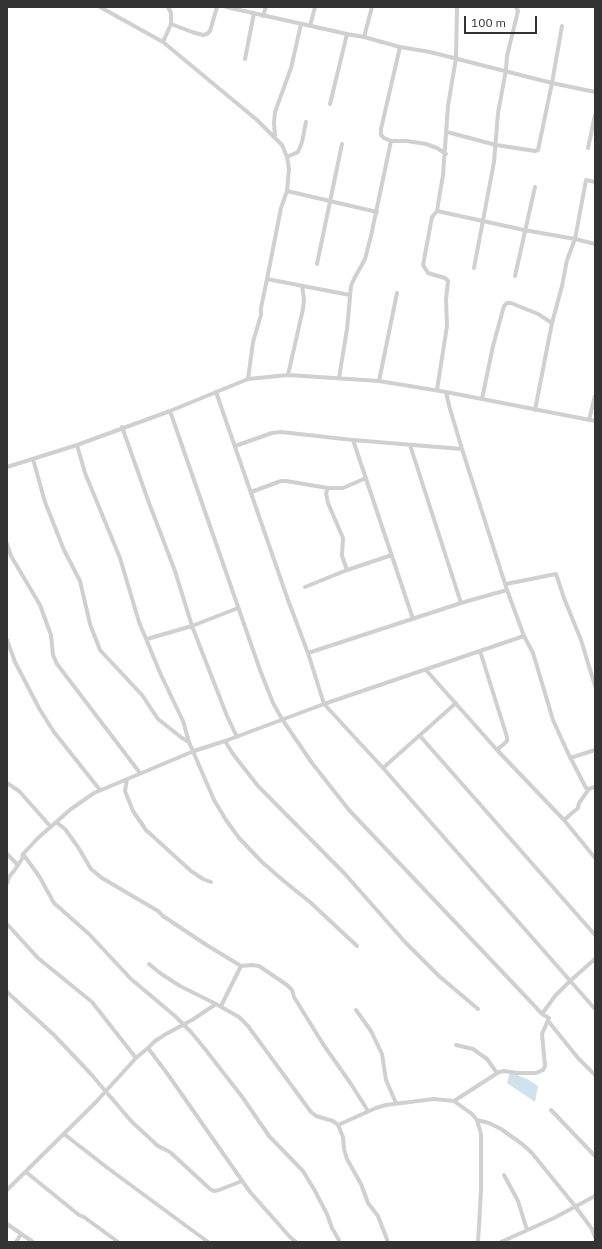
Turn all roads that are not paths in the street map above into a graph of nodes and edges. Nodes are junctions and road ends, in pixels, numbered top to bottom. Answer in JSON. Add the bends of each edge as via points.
{"nodes":[{"id":1,"x":100,"y":7,"type":"edge"},
{"id":2,"x":168,"y":7,"type":"edge"},
{"id":3,"x":217,"y":7,"type":"edge"},
{"id":4,"x":226,"y":7,"type":"edge"},
{"id":5,"x":266,"y":7,"type":"edge"},
{"id":6,"x":315,"y":7,"type":"edge"},
{"id":7,"x":372,"y":7,"type":"edge"},
{"id":8,"x":457,"y":7,"type":"edge"},
{"id":9,"x":516,"y":7,"type":"edge"},
{"id":10,"x":254,"y":13,"type":"junction"},
{"id":11,"x":264,"y":16,"type":"junction"},
{"id":12,"x":171,"y":24,"type":"junction"},
{"id":13,"x":301,"y":24,"type":"junction"},
{"id":14,"x":310,"y":26,"type":"junction"},
{"id":15,"x":562,"y":26,"type":"dead end"},
{"id":16,"x":347,"y":34,"type":"junction"},
{"id":17,"x":364,"y":36,"type":"junction"},
{"id":18,"x":163,"y":42,"type":"junction"},
{"id":19,"x":400,"y":47,"type":"junction"},
{"id":20,"x":456,"y":58,"type":"junction"},
{"id":21,"x":245,"y":59,"type":"dead end"},
{"id":22,"x":506,"y":70,"type":"junction"},
{"id":23,"x":552,"y":83,"type":"junction"},
{"id":24,"x":595,"y":92,"type":"edge"},
{"id":25,"x":330,"y":104,"type":"dead end"},
{"id":26,"x":595,"y":115,"type":"edge"},
{"id":27,"x":306,"y":122,"type":"dead end"},
{"id":28,"x":447,"y":132,"type":"junction"},
{"id":29,"x":275,"y":136,"type":"junction"},
{"id":30,"x":391,"y":141,"type":"junction"},
{"id":31,"x":342,"y":144,"type":"dead end"},
{"id":32,"x":496,"y":145,"type":"junction"},
{"id":33,"x":588,"y":148,"type":"dead end"},
{"id":34,"x":446,"y":154,"type":"junction"},
{"id":35,"x":287,"y":157,"type":"junction"},
{"id":36,"x":595,"y":182,"type":"edge"},
{"id":37,"x":534,"y":187,"type":"dead end"},
{"id":38,"x":287,"y":191,"type":"junction"},
{"id":39,"x":330,"y":202,"type":"junction"},
{"id":40,"x":437,"y":211,"type":"junction"},
{"id":41,"x":377,"y":212,"type":"junction"},
{"id":42,"x":483,"y":221,"type":"junction"},
{"id":43,"x":524,"y":230,"type":"junction"},
{"id":44,"x":575,"y":239,"type":"junction"},
{"id":45,"x":595,"y":244,"type":"edge"},
{"id":46,"x":317,"y":264,"type":"dead end"},
{"id":47,"x":474,"y":268,"type":"dead end"},
{"id":48,"x":515,"y":276,"type":"dead end"},
{"id":49,"x":267,"y":278,"type":"junction"},
{"id":50,"x":302,"y":286,"type":"junction"},
{"id":51,"x":397,"y":293,"type":"dead end"},
{"id":52,"x":350,"y":295,"type":"junction"},
{"id":53,"x":552,"y":323,"type":"junction"},
{"id":54,"x":288,"y":375,"type":"junction"},
{"id":55,"x":339,"y":378,"type":"junction"},
{"id":56,"x":248,"y":379,"type":"junction"},
{"id":57,"x":379,"y":381,"type":"junction"},
{"id":58,"x":436,"y":390,"type":"junction"},
{"id":59,"x":216,"y":392,"type":"junction"},
{"id":60,"x":446,"y":392,"type":"junction"},
{"id":61,"x":595,"y":396,"type":"edge"},
{"id":62,"x":482,"y":399,"type":"junction"},
{"id":63,"x":535,"y":410,"type":"junction"},
{"id":64,"x":170,"y":411,"type":"junction"},
{"id":65,"x":589,"y":420,"type":"junction"},
{"id":66,"x":595,"y":421,"type":"edge"},
{"id":67,"x":122,"y":427,"type":"junction"},
{"id":68,"x":353,"y":440,"type":"junction"},
{"id":69,"x":77,"y":445,"type":"junction"},
{"id":70,"x":410,"y":445,"type":"junction"},
{"id":71,"x":235,"y":446,"type":"junction"},
{"id":72,"x":462,"y":449,"type":"junction"},
{"id":73,"x":33,"y":459,"type":"junction"},
{"id":74,"x":7,"y":467,"type":"edge"},
{"id":75,"x":366,"y":478,"type":"junction"},
{"id":76,"x":328,"y":488,"type":"junction"},
{"id":77,"x":251,"y":492,"type":"junction"},
{"id":78,"x":7,"y":544,"type":"edge"},
{"id":79,"x":392,"y":555,"type":"junction"},
{"id":80,"x":347,"y":570,"type":"junction"},
{"id":81,"x":506,"y":584,"type":"junction"},
{"id":82,"x":305,"y":587,"type":"dead end"},
{"id":83,"x":507,"y":590,"type":"junction"},
{"id":84,"x":461,"y":603,"type":"junction"},
{"id":85,"x":238,"y":608,"type":"junction"},
{"id":86,"x":413,"y":619,"type":"junction"},
{"id":87,"x":192,"y":626,"type":"junction"},
{"id":88,"x":524,"y":636,"type":"junction"},
{"id":89,"x":147,"y":639,"type":"junction"},
{"id":90,"x":7,"y":640,"type":"edge"},
{"id":91,"x":480,"y":650,"type":"junction"},
{"id":92,"x":308,"y":653,"type":"junction"},
{"id":93,"x":426,"y":670,"type":"junction"},
{"id":94,"x":595,"y":686,"type":"edge"},
{"id":95,"x":456,"y":703,"type":"junction"},
{"id":96,"x":324,"y":704,"type":"junction"},
{"id":97,"x":282,"y":719,"type":"junction"},
{"id":98,"x":420,"y":736,"type":"junction"},
{"id":99,"x":236,"y":737,"type":"junction"},
{"id":100,"x":226,"y":741,"type":"junction"},
{"id":101,"x":189,"y":742,"type":"junction"},
{"id":102,"x":497,"y":750,"type":"junction"},
{"id":103,"x":595,"y":750,"type":"edge"},
{"id":104,"x":194,"y":751,"type":"junction"},
{"id":105,"x":570,"y":758,"type":"junction"},
{"id":106,"x":382,"y":768,"type":"junction"},
{"id":107,"x":140,"y":773,"type":"junction"},
{"id":108,"x":127,"y":779,"type":"junction"},
{"id":109,"x":7,"y":783,"type":"edge"},
{"id":110,"x":595,"y":787,"type":"edge"},
{"id":111,"x":589,"y":789,"type":"junction"},
{"id":112,"x":100,"y":790,"type":"junction"},
{"id":113,"x":564,"y":820,"type":"junction"},
{"id":114,"x":56,"y":822,"type":"junction"},
{"id":115,"x":51,"y":827,"type":"junction"},
{"id":116,"x":7,"y":854,"type":"edge"},
{"id":117,"x":23,"y":854,"type":"junction"},
{"id":118,"x":595,"y":858,"type":"edge"},
{"id":119,"x":18,"y":866,"type":"junction"},
{"id":120,"x":211,"y":882,"type":"dead end"},
{"id":121,"x":7,"y":883,"type":"edge"},
{"id":122,"x":7,"y":924,"type":"edge"},
{"id":123,"x":595,"y":935,"type":"edge"},
{"id":124,"x":357,"y":946,"type":"dead end"},
{"id":125,"x":595,"y":959,"type":"edge"},
{"id":126,"x":149,"y":964,"type":"dead end"},
{"id":127,"x":241,"y":966,"type":"junction"},
{"id":128,"x":570,"y":981,"type":"junction"},
{"id":129,"x":7,"y":992,"type":"edge"},
{"id":130,"x":216,"y":1004,"type":"junction"},
{"id":131,"x":221,"y":1006,"type":"junction"},
{"id":132,"x":478,"y":1009,"type":"dead end"},
{"id":133,"x":595,"y":1009,"type":"edge"},
{"id":134,"x":356,"y":1010,"type":"dead end"},
{"id":135,"x":542,"y":1014,"type":"junction"},
{"id":136,"x":549,"y":1022,"type":"junction"},
{"id":137,"x":184,"y":1025,"type":"junction"},
{"id":138,"x":456,"y":1045,"type":"dead end"},
{"id":139,"x":148,"y":1048,"type":"junction"},
{"id":140,"x":136,"y":1058,"type":"junction"},
{"id":141,"x":497,"y":1073,"type":"junction"},
{"id":142,"x":595,"y":1075,"type":"edge"},
{"id":143,"x":106,"y":1092,"type":"junction"},
{"id":144,"x":454,"y":1101,"type":"junction"},
{"id":145,"x":396,"y":1103,"type":"junction"},
{"id":146,"x":551,"y":1110,"type":"dead end"},
{"id":147,"x":368,"y":1111,"type":"junction"},
{"id":148,"x":477,"y":1120,"type":"junction"},
{"id":149,"x":338,"y":1125,"type":"junction"},
{"id":150,"x":64,"y":1134,"type":"junction"},
{"id":151,"x":595,"y":1156,"type":"edge"},
{"id":152,"x":26,"y":1172,"type":"junction"},
{"id":153,"x":504,"y":1174,"type":"dead end"},
{"id":154,"x":242,"y":1181,"type":"junction"},
{"id":155,"x":7,"y":1190,"type":"edge"},
{"id":156,"x":595,"y":1196,"type":"edge"},
{"id":157,"x":575,"y":1206,"type":"junction"},
{"id":158,"x":7,"y":1224,"type":"edge"},
{"id":159,"x":527,"y":1230,"type":"junction"},
{"id":160,"x":21,"y":1234,"type":"junction"},
{"id":161,"x":595,"y":1237,"type":"edge"},
{"id":162,"x":16,"y":1242,"type":"edge"},
{"id":163,"x":33,"y":1242,"type":"edge"},
{"id":164,"x":118,"y":1242,"type":"edge"},
{"id":165,"x":208,"y":1242,"type":"edge"},
{"id":166,"x":296,"y":1242,"type":"edge"},
{"id":167,"x":340,"y":1242,"type":"edge"},
{"id":168,"x":388,"y":1242,"type":"edge"},
{"id":169,"x":478,"y":1242,"type":"edge"},
{"id":170,"x":501,"y":1242,"type":"edge"}],
"edges":[{"from":1,"to":18,"type":"street"},
{"from":2,"to":12,"type":"street","via":[[171,12]]},
{"from":3,"to":12,"type":"street","via":[[208,34],[203,35]]},
{"from":4,"to":10,"type":"street"},
{"from":5,"to":11,"type":"street"},
{"from":6,"to":14,"type":"street"},
{"from":7,"to":17,"type":"street"},
{"from":8,"to":20,"type":"street"},
{"from":9,"to":22,"type":"street","via":[[518,11]]},
{"from":10,"to":11,"type":"street"},
{"from":10,"to":21,"type":"street"},
{"from":11,"to":13,"type":"street"},
{"from":12,"to":18,"type":"street"},
{"from":13,"to":14,"type":"street"},
{"from":13,"to":29,"type":"street","via":[[291,68],[275,112]]},
{"from":14,"to":16,"type":"street"},
{"from":15,"to":23,"type":"street"},
{"from":16,"to":17,"type":"street"},
{"from":16,"to":25,"type":"street"},
{"from":17,"to":19,"type":"street"},
{"from":18,"to":29,"type":"street"},
{"from":19,"to":20,"type":"street"},
{"from":19,"to":30,"type":"street","via":[[381,129],[384,138]]},
{"from":20,"to":22,"type":"street"},
{"from":20,"to":28,"type":"street","via":[[448,106]]},
{"from":22,"to":23,"type":"street"},
{"from":22,"to":32,"type":"street","via":[[498,113]]},
{"from":23,"to":24,"type":"street"},
{"from":23,"to":32,"type":"street","via":[[538,150]]},
{"from":26,"to":33,"type":"street"},
{"from":27,"to":35,"type":"street","via":[[298,152]]},
{"from":28,"to":32,"type":"street"},
{"from":28,"to":34,"type":"street"},
{"from":29,"to":35,"type":"street"},
{"from":30,"to":34,"type":"street","via":[[426,144]]},
{"from":30,"to":41,"type":"street"},
{"from":31,"to":39,"type":"street"},
{"from":32,"to":42,"type":"street"},
{"from":34,"to":40,"type":"street"},
{"from":35,"to":38,"type":"street"},
{"from":36,"to":44,"type":"street","via":[[586,180]]},
{"from":37,"to":43,"type":"street"},
{"from":38,"to":39,"type":"street"},
{"from":38,"to":49,"type":"street","via":[[281,208]]},
{"from":39,"to":41,"type":"street"},
{"from":39,"to":46,"type":"street"},
{"from":40,"to":42,"type":"street"},
{"from":40,"to":58,"type":"street","via":[[432,217],[424,265],[428,273],[445,278],[449,284],[446,300],[447,326]]},
{"from":41,"to":52,"type":"street","via":[[365,259],[354,278]]},
{"from":42,"to":43,"type":"street"},
{"from":42,"to":47,"type":"street"},
{"from":43,"to":44,"type":"street"},
{"from":43,"to":48,"type":"street"},
{"from":44,"to":45,"type":"street"},
{"from":44,"to":53,"type":"street"},
{"from":49,"to":50,"type":"street"},
{"from":49,"to":56,"type":"street"},
{"from":50,"to":52,"type":"street"},
{"from":50,"to":54,"type":"street","via":[[303,310]]},
{"from":51,"to":57,"type":"street"},
{"from":52,"to":55,"type":"street"},
{"from":53,"to":62,"type":"street","via":[[511,303],[504,306]]},
{"from":53,"to":63,"type":"street"},
{"from":54,"to":55,"type":"street"},
{"from":54,"to":56,"type":"street"},
{"from":55,"to":57,"type":"street"},
{"from":56,"to":59,"type":"street"},
{"from":57,"to":58,"type":"street"},
{"from":58,"to":60,"type":"street"},
{"from":59,"to":64,"type":"street"},
{"from":59,"to":71,"type":"street"},
{"from":60,"to":62,"type":"street"},
{"from":60,"to":72,"type":"street"},
{"from":61,"to":65,"type":"street"},
{"from":62,"to":63,"type":"street"},
{"from":63,"to":65,"type":"street"},
{"from":64,"to":67,"type":"street"},
{"from":64,"to":85,"type":"street"},
{"from":65,"to":66,"type":"street"},
{"from":67,"to":69,"type":"street"},
{"from":67,"to":87,"type":"street","via":[[175,571]]},
{"from":68,"to":70,"type":"street"},
{"from":68,"to":71,"type":"street","via":[[281,432]]},
{"from":68,"to":75,"type":"street"},
{"from":69,"to":73,"type":"street"},
{"from":69,"to":89,"type":"street"},
{"from":70,"to":72,"type":"street"},
{"from":70,"to":84,"type":"street"},
{"from":71,"to":77,"type":"street"},
{"from":72,"to":81,"type":"street"},
{"from":73,"to":74,"type":"street"},
{"from":73,"to":101,"type":"street","via":[[44,502],[80,581],[90,624],[100,650],[142,695],[158,719]]},
{"from":75,"to":76,"type":"street","via":[[343,488]]},
{"from":75,"to":79,"type":"street"},
{"from":76,"to":77,"type":"street","via":[[281,481]]},
{"from":76,"to":80,"type":"street","via":[[328,503],[343,538],[342,556]]},
{"from":77,"to":92,"type":"street"},
{"from":78,"to":107,"type":"street","via":[[11,556],[40,605],[51,636],[52,655],[56,664]]},
{"from":79,"to":80,"type":"street"},
{"from":79,"to":86,"type":"street"},
{"from":80,"to":82,"type":"street"},
{"from":81,"to":83,"type":"street"},
{"from":81,"to":94,"type":"street","via":[[556,574]]},
{"from":83,"to":84,"type":"street"},
{"from":83,"to":88,"type":"street"},
{"from":84,"to":86,"type":"street"},
{"from":85,"to":87,"type":"street"},
{"from":85,"to":97,"type":"street","via":[[268,690]]},
{"from":86,"to":92,"type":"street"},
{"from":87,"to":89,"type":"street"},
{"from":87,"to":99,"type":"street"},
{"from":88,"to":91,"type":"street"},
{"from":88,"to":105,"type":"street","via":[[533,653],[553,720]]},
{"from":89,"to":101,"type":"street","via":[[183,721]]},
{"from":90,"to":112,"type":"street","via":[[15,662],[40,710]]},
{"from":91,"to":93,"type":"street"},
{"from":91,"to":102,"type":"street","via":[[507,736],[507,741]]},
{"from":92,"to":96,"type":"street"},
{"from":93,"to":95,"type":"street"},
{"from":93,"to":96,"type":"street"},
{"from":95,"to":98,"type":"street"},
{"from":95,"to":102,"type":"street"},
{"from":96,"to":97,"type":"street"},
{"from":96,"to":106,"type":"street"},
{"from":97,"to":99,"type":"street"},
{"from":97,"to":135,"type":"street","via":[[349,810]]},
{"from":98,"to":106,"type":"street"},
{"from":98,"to":123,"type":"street"},
{"from":99,"to":100,"type":"street"},
{"from":100,"to":104,"type":"street"},
{"from":100,"to":132,"type":"street","via":[[258,786],[345,874],[405,942]]},
{"from":101,"to":104,"type":"street"},
{"from":102,"to":113,"type":"street"},
{"from":103,"to":105,"type":"street"},
{"from":104,"to":107,"type":"street"},
{"from":104,"to":124,"type":"street","via":[[214,800],[239,838],[262,862]]},
{"from":105,"to":111,"type":"street","via":[[586,788]]},
{"from":106,"to":128,"type":"street"},
{"from":107,"to":108,"type":"street"},
{"from":108,"to":112,"type":"street"},
{"from":108,"to":120,"type":"street","via":[[125,791],[133,811],[146,830],[192,871]]},
{"from":109,"to":115,"type":"street","via":[[19,791]]},
{"from":110,"to":111,"type":"street"},
{"from":111,"to":113,"type":"street","via":[[578,808]]},
{"from":112,"to":114,"type":"street"},
{"from":113,"to":118,"type":"street"},
{"from":114,"to":115,"type":"street"},
{"from":114,"to":127,"type":"street","via":[[74,841],[91,869],[102,878],[158,911]]},
{"from":115,"to":117,"type":"street"},
{"from":116,"to":119,"type":"street"},
{"from":117,"to":119,"type":"street"},
{"from":117,"to":137,"type":"street","via":[[54,903],[89,934],[131,979]]},
{"from":119,"to":121,"type":"street"},
{"from":122,"to":140,"type":"street","via":[[38,958],[92,1002]]},
{"from":125,"to":128,"type":"street"},
{"from":126,"to":130,"type":"street","via":[[180,986]]},
{"from":127,"to":131,"type":"street"},
{"from":127,"to":147,"type":"street","via":[[259,966],[292,990],[323,1044]]},
{"from":128,"to":133,"type":"street"},
{"from":128,"to":135,"type":"street"},
{"from":129,"to":143,"type":"street","via":[[54,1035]]},
{"from":130,"to":131,"type":"street"},
{"from":130,"to":137,"type":"street"},
{"from":131,"to":149,"type":"street","via":[[248,1026],[311,1112]]},
{"from":134,"to":145,"type":"street","via":[[371,1031],[382,1054],[386,1080]]},
{"from":135,"to":136,"type":"street","via":[[549,1018]]},
{"from":136,"to":141,"type":"street","via":[[542,1034],[545,1066],[543,1070],[536,1073]]},
{"from":136,"to":142,"type":"street"},
{"from":137,"to":139,"type":"street","via":[[155,1041]]},
{"from":137,"to":167,"type":"street","via":[[243,1098],[269,1136],[303,1170]]},
{"from":138,"to":141,"type":"street","via":[[473,1049],[487,1059]]},
{"from":139,"to":140,"type":"street"},
{"from":139,"to":154,"type":"street"},
{"from":140,"to":143,"type":"street"},
{"from":141,"to":144,"type":"street"},
{"from":143,"to":150,"type":"street"},
{"from":143,"to":154,"type":"street","via":[[132,1122],[158,1146],[170,1152],[210,1189],[219,1190]]},
{"from":144,"to":145,"type":"street","via":[[434,1099]]},
{"from":144,"to":148,"type":"street"},
{"from":145,"to":147,"type":"street"},
{"from":146,"to":151,"type":"street"},
{"from":147,"to":149,"type":"street"},
{"from":148,"to":157,"type":"street","via":[[489,1123],[522,1144]]},
{"from":148,"to":169,"type":"street","via":[[481,1134]]},
{"from":149,"to":168,"type":"street","via":[[347,1159],[368,1203],[378,1216]]},
{"from":150,"to":152,"type":"street"},
{"from":150,"to":165,"type":"street"},
{"from":152,"to":155,"type":"street"},
{"from":152,"to":164,"type":"street","via":[[79,1215]]},
{"from":153,"to":159,"type":"street","via":[[518,1201]]},
{"from":154,"to":166,"type":"street"},
{"from":156,"to":157,"type":"street"},
{"from":157,"to":159,"type":"street"},
{"from":157,"to":161,"type":"street"},
{"from":158,"to":160,"type":"street"},
{"from":159,"to":170,"type":"street"},
{"from":160,"to":162,"type":"street"},
{"from":160,"to":163,"type":"street"}]}
